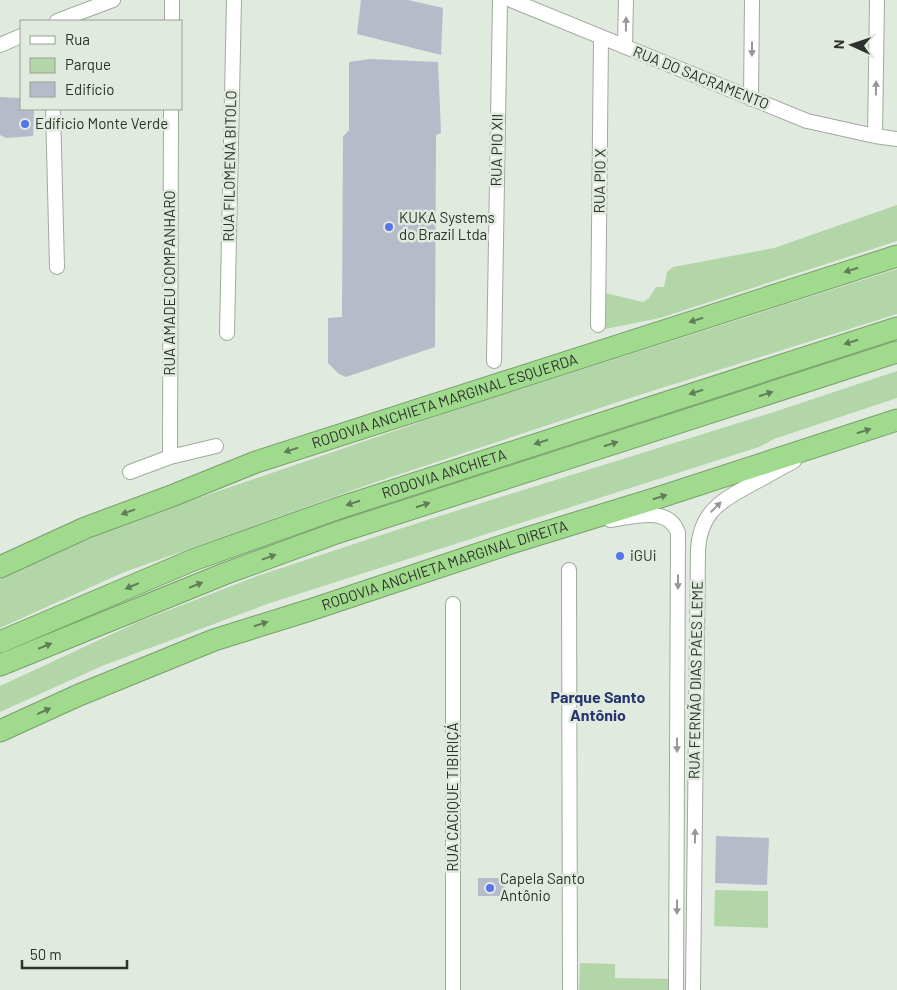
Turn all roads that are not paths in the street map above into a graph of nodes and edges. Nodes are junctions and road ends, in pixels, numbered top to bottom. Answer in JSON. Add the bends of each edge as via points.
{"nodes":[{"id":1,"x":113,"y":0,"type":"edge"},
{"id":2,"x":172,"y":0,"type":"edge"},
{"id":3,"x":234,"y":0,"type":"edge"},
{"id":4,"x":500,"y":0,"type":"edge"},
{"id":5,"x":511,"y":0,"type":"edge"},
{"id":6,"x":626,"y":0,"type":"edge"},
{"id":7,"x":752,"y":0,"type":"edge"},
{"id":8,"x":877,"y":0,"type":"edge"},
{"id":9,"x":60,"y":20,"type":"edge"},
{"id":10,"x":172,"y":20,"type":"edge"},
{"id":11,"x":20,"y":36,"type":"edge"},
{"id":12,"x":601,"y":38,"type":"junction"},
{"id":13,"x":0,"y":45,"type":"edge"},
{"id":14,"x":625,"y":47,"type":"junction"},
{"id":15,"x":751,"y":99,"type":"junction"},
{"id":16,"x":53,"y":110,"type":"edge"},
{"id":17,"x":171,"y":110,"type":"edge"},
{"id":18,"x":875,"y":136,"type":"junction"},
{"id":19,"x":897,"y":139,"type":"edge"},
{"id":20,"x":897,"y":256,"type":"edge"},
{"id":21,"x":57,"y":267,"type":"dead end"},
{"id":22,"x":598,"y":325,"type":"dead end"},
{"id":23,"x":897,"y":328,"type":"edge"},
{"id":24,"x":227,"y":333,"type":"dead end"},
{"id":25,"x":897,"y":352,"type":"edge"},
{"id":26,"x":494,"y":361,"type":"dead end"},
{"id":27,"x":897,"y":420,"type":"edge"},
{"id":28,"x":830,"y":442,"type":"junction"},
{"id":29,"x":216,"y":446,"type":"dead end"},
{"id":30,"x":170,"y":457,"type":"junction"},
{"id":31,"x":130,"y":472,"type":"dead end"},
{"id":32,"x":563,"y":526,"type":"junction"},
{"id":33,"x":85,"y":528,"type":"junction"},
{"id":34,"x":0,"y":556,"type":"edge"},
{"id":35,"x":0,"y":567,"type":"edge"},
{"id":36,"x":569,"y":570,"type":"dead end"},
{"id":37,"x":453,"y":604,"type":"dead end"},
{"id":38,"x":0,"y":642,"type":"edge"},
{"id":39,"x":0,"y":665,"type":"edge"},
{"id":40,"x":0,"y":731,"type":"edge"},
{"id":41,"x":453,"y":990,"type":"edge"},
{"id":42,"x":570,"y":990,"type":"edge"},
{"id":43,"x":676,"y":990,"type":"edge"},
{"id":44,"x":693,"y":990,"type":"edge"}],
"edges":[{"from":1,"to":9,"type":"street"},
{"from":2,"to":10,"type":"street"},
{"from":3,"to":24,"type":"street","name":"RUA FILOMENA BITOLO"},
{"from":4,"to":26,"type":"street","name":"RUA PIO XII"},
{"from":5,"to":12,"type":"street","name":"RUA DO SACRAMENTO"},
{"from":14,"to":6,"type":"street","one_way":true},
{"from":7,"to":15,"type":"street","one_way":true},
{"from":18,"to":8,"type":"street","one_way":true},
{"from":11,"to":13,"type":"street"},
{"from":12,"to":14,"type":"street","name":"RUA DO SACRAMENTO"},
{"from":12,"to":22,"type":"street","name":"RUA PIO X"},
{"from":14,"to":15,"type":"street","name":"RUA DO SACRAMENTO"},
{"from":15,"to":18,"type":"street","name":"RUA DO SACRAMENTO","via":[[807,121]]},
{"from":16,"to":21,"type":"street"},
{"from":17,"to":30,"type":"street","name":"RUA AMADEU COMPANHARO"},
{"from":18,"to":19,"type":"street","name":"RUA DO SACRAMENTO"},
{"from":20,"to":33,"type":"highway","name":"RODOVIA ANCHIETA MARGINAL ESQUERDA","one_way":true,"via":[[256,462]]},
{"from":23,"to":38,"type":"highway","name":"RODOVIA ANCHIETA","one_way":true,"via":[[318,515],[193,560]]},
{"from":39,"to":25,"type":"highway","name":"RODOVIA ANCHIETA","one_way":true,"via":[[224,574],[336,533]]},
{"from":28,"to":27,"type":"highway","name":"RODOVIA ANCHIETA MARGINAL DIREITA","one_way":true},
{"from":32,"to":28,"type":"highway","name":"RODOVIA ANCHIETA MARGINAL DIREITA","one_way":true},
{"from":44,"to":28,"type":"street","name":"RUA FERNÃO DIAS PAES LEME","one_way":true,"via":[[700,534],[709,514],[728,497]]},
{"from":29,"to":30,"type":"street"},
{"from":30,"to":31,"type":"street"},
{"from":40,"to":32,"type":"highway","name":"RODOVIA ANCHIETA MARGINAL DIREITA","one_way":true,"via":[[214,640]]},
{"from":32,"to":43,"type":"street","name":"RUA FERNÃO DIAS PAES LEME","one_way":true,"via":[[658,515],[670,519],[678,533]]},
{"from":33,"to":34,"type":"street"},
{"from":33,"to":35,"type":"highway","name":"RODOVIA ANCHIETA MARGINAL ESQUERDA"},
{"from":36,"to":42,"type":"street"},
{"from":37,"to":41,"type":"street","name":"RUA CACIQUE TIBIRIÇÁ"}]}
